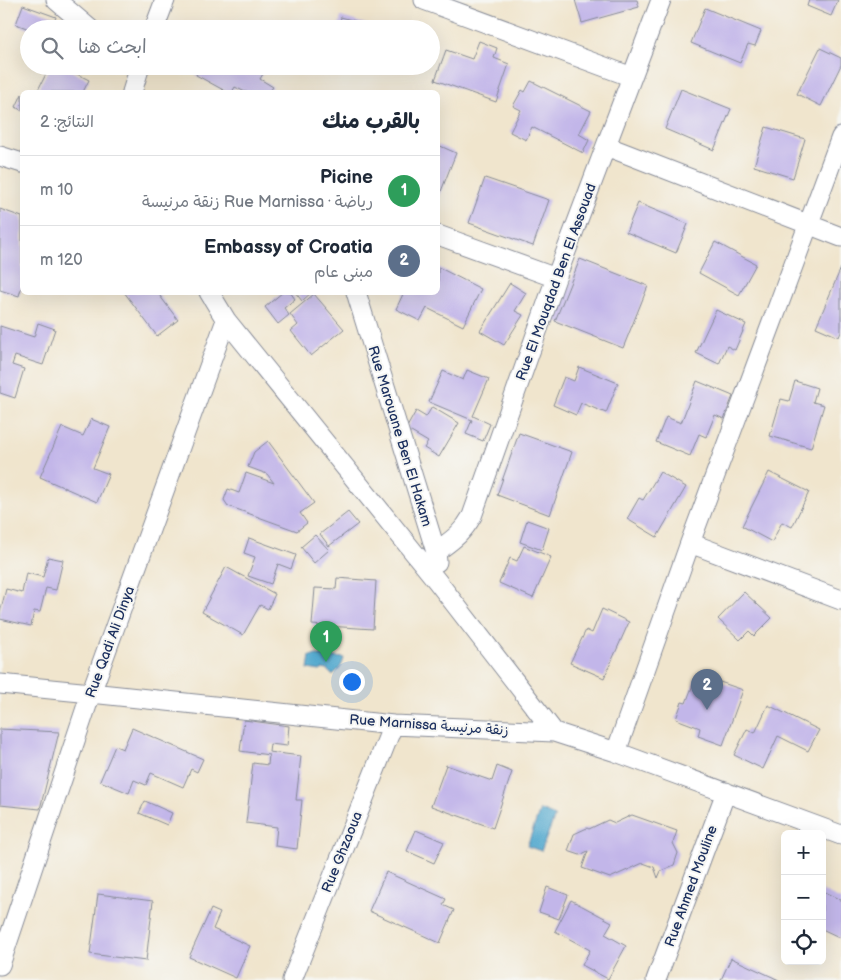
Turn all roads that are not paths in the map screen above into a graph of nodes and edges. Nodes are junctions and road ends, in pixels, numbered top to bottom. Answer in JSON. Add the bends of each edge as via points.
{"nodes":[{"id":1,"x":56,"y":0,"type":"edge"},
{"id":2,"x":165,"y":0,"type":"edge"},
{"id":3,"x":424,"y":0,"type":"edge"},
{"id":4,"x":661,"y":0,"type":"edge"},
{"id":5,"x":79,"y":20,"type":"edge"},
{"id":6,"x":157,"y":20,"type":"edge"},
{"id":7,"x":136,"y":75,"type":"edge"},
{"id":8,"x":632,"y":77,"type":"junction"},
{"id":9,"x":132,"y":90,"type":"edge"},
{"id":10,"x":841,"y":137,"type":"edge"},
{"id":11,"x":606,"y":146,"type":"junction"},
{"id":12,"x":0,"y":156,"type":"edge"},
{"id":13,"x":20,"y":161,"type":"edge"},
{"id":14,"x":808,"y":225,"type":"junction"},
{"id":15,"x":440,"y":236,"type":"edge"},
{"id":16,"x":841,"y":237,"type":"edge"},
{"id":17,"x":556,"y":278,"type":"junction"},
{"id":18,"x":211,"y":295,"type":"edge"},
{"id":19,"x":357,"y":295,"type":"edge"},
{"id":20,"x":226,"y":320,"type":"junction"},
{"id":21,"x":690,"y":543,"type":"junction"},
{"id":22,"x":436,"y":552,"type":"junction"},
{"id":23,"x":437,"y":581,"type":"junction"},
{"id":24,"x":841,"y":600,"type":"edge"},
{"id":25,"x":0,"y":684,"type":"edge"},
{"id":26,"x":91,"y":693,"type":"junction"},
{"id":27,"x":393,"y":725,"type":"junction"},
{"id":28,"x":554,"y":732,"type":"junction"},
{"id":29,"x":616,"y":752,"type":"junction"},
{"id":30,"x":726,"y":792,"type":"junction"},
{"id":31,"x":841,"y":835,"type":"edge"},
{"id":32,"x":0,"y":965,"type":"edge"},
{"id":33,"x":292,"y":980,"type":"edge"},
{"id":34,"x":656,"y":980,"type":"edge"}],
"edges":[{"from":1,"to":5,"type":"street"},
{"from":2,"to":6,"type":"street"},
{"from":3,"to":8,"type":"street"},
{"from":4,"to":8,"type":"street","name":"Rue El Mouqdad Ben El Assouad"},
{"from":7,"to":9,"type":"street"},
{"from":8,"to":11,"type":"street","name":"Rue El Mouqdad Ben El Assouad"},
{"from":10,"to":14,"type":"street"},
{"from":11,"to":14,"type":"street"},
{"from":11,"to":17,"type":"street","name":"Rue El Mouqdad Ben El Assouad"},
{"from":12,"to":13,"type":"street"},
{"from":14,"to":16,"type":"street"},
{"from":14,"to":21,"type":"street"},
{"from":15,"to":17,"type":"street"},
{"from":17,"to":22,"type":"street","name":"Rue El Mouqdad Ben El Assouad","via":[[472,516],[458,536]]},
{"from":18,"to":20,"type":"street"},
{"from":19,"to":22,"type":"street","name":"Rue Marouane Ben El Hakam"},
{"from":20,"to":23,"type":"street"},
{"from":20,"to":26,"type":"street","name":"Rue Qadi Ali Dinya"},
{"from":21,"to":24,"type":"street"},
{"from":21,"to":29,"type":"street"},
{"from":22,"to":23,"type":"street","name":"Rue Marouane Ben El Hakam"},
{"from":23,"to":28,"type":"street"},
{"from":25,"to":26,"type":"street","name":"Rue Marnissa زنقة مرنيسة"},
{"from":26,"to":27,"type":"street","name":"Rue Marnissa زنقة مرنيسة"},
{"from":26,"to":32,"type":"street","name":"Rue Qadi Ali Dinya"},
{"from":27,"to":28,"type":"street","name":"Rue Marnissa زنقة مرنيسة"},
{"from":27,"to":33,"type":"street","name":"Rue Ghzaoua"},
{"from":28,"to":29,"type":"street","name":"Rue Marnissa زنقة مرنيسة"},
{"from":29,"to":30,"type":"street","name":"Rue Marnissa زنقة مرنيسة"},
{"from":30,"to":31,"type":"street","name":"Rue Marnissa زنقة مرنيسة"},
{"from":30,"to":34,"type":"street","name":"Rue Ahmed Mouline"}]}
